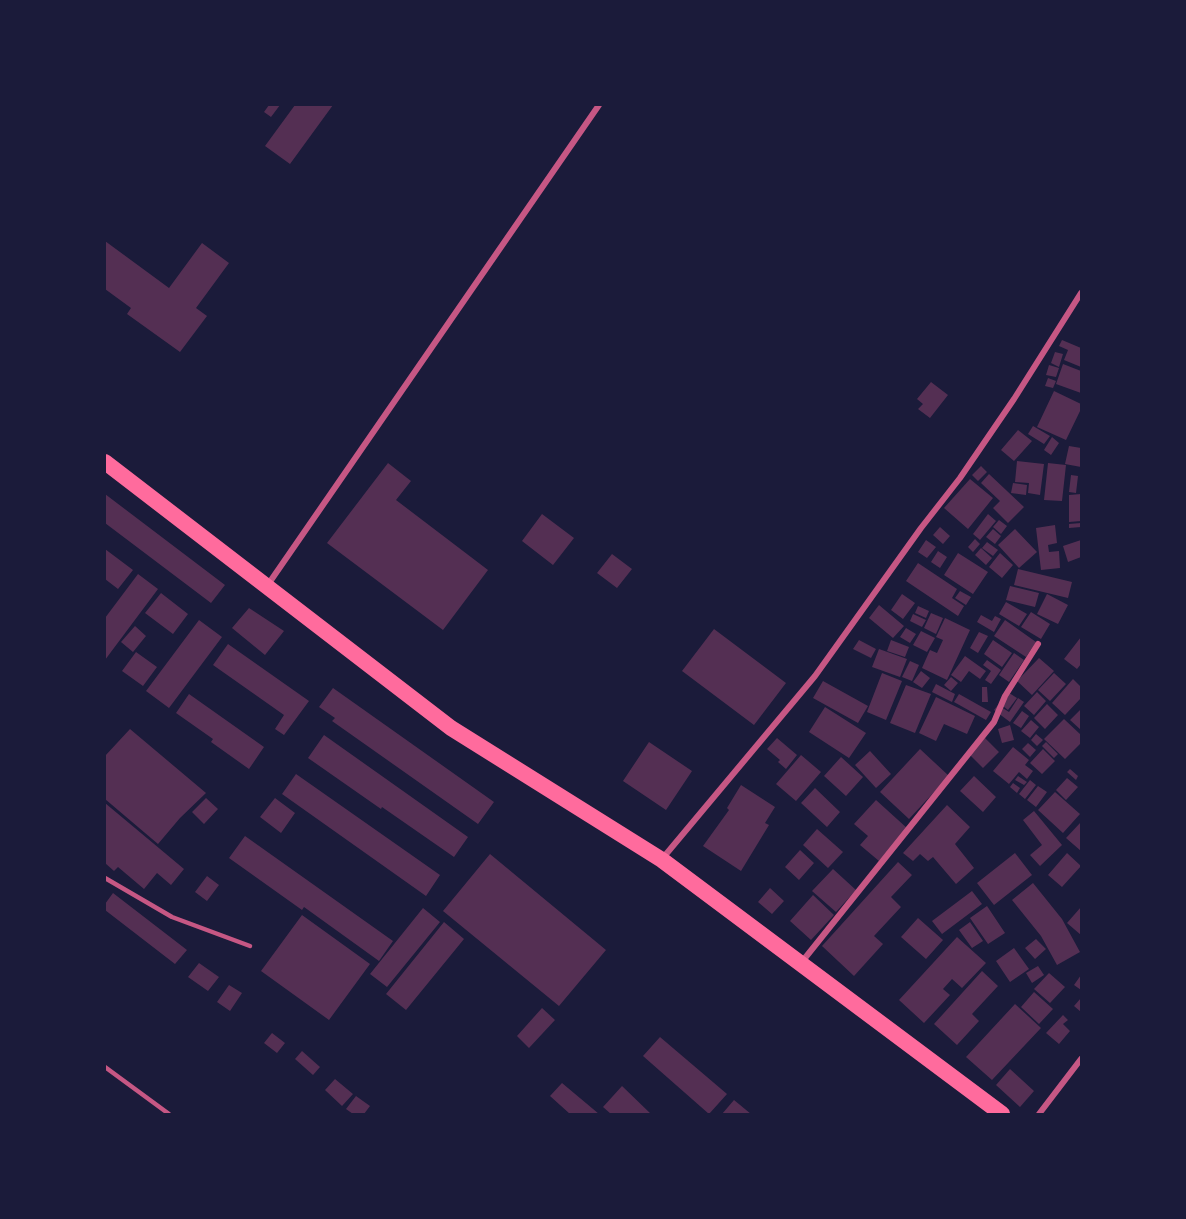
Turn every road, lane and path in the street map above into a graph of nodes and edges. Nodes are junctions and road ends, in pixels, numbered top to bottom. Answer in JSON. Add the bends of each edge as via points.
{"nodes":[{"id":1,"x":599,"y":105,"type":"edge"},
{"id":2,"x":1081,"y":294,"type":"edge"},
{"id":3,"x":105,"y":462,"type":"edge"},
{"id":4,"x":267,"y":586,"type":"junction"},
{"id":5,"x":1038,"y":644,"type":"dead end"},
{"id":6,"x":662,"y":860,"type":"junction"},
{"id":7,"x":105,"y":878,"type":"edge"},
{"id":8,"x":250,"y":946,"type":"dead end"},
{"id":9,"x":801,"y":964,"type":"junction"},
{"id":10,"x":1081,"y":1059,"type":"edge"},
{"id":11,"x":105,"y":1067,"type":"edge"},
{"id":12,"x":169,"y":1114,"type":"edge"},
{"id":13,"x":1002,"y":1114,"type":"edge"},
{"id":14,"x":1039,"y":1114,"type":"edge"}],
"edges":[{"from":1,"to":4,"type":"street"},
{"from":2,"to":6,"type":"street","via":[[960,478],[815,676]]},
{"from":3,"to":4,"type":"highway"},
{"from":4,"to":6,"type":"highway","via":[[451,728]]},
{"from":5,"to":9,"type":"street","via":[[1005,696],[994,722]]},
{"from":6,"to":9,"type":"highway"},
{"from":7,"to":8,"type":"lane","via":[[172,917]]},
{"from":9,"to":13,"type":"highway"},
{"from":10,"to":14,"type":"street"},
{"from":11,"to":12,"type":"lane"}]}
